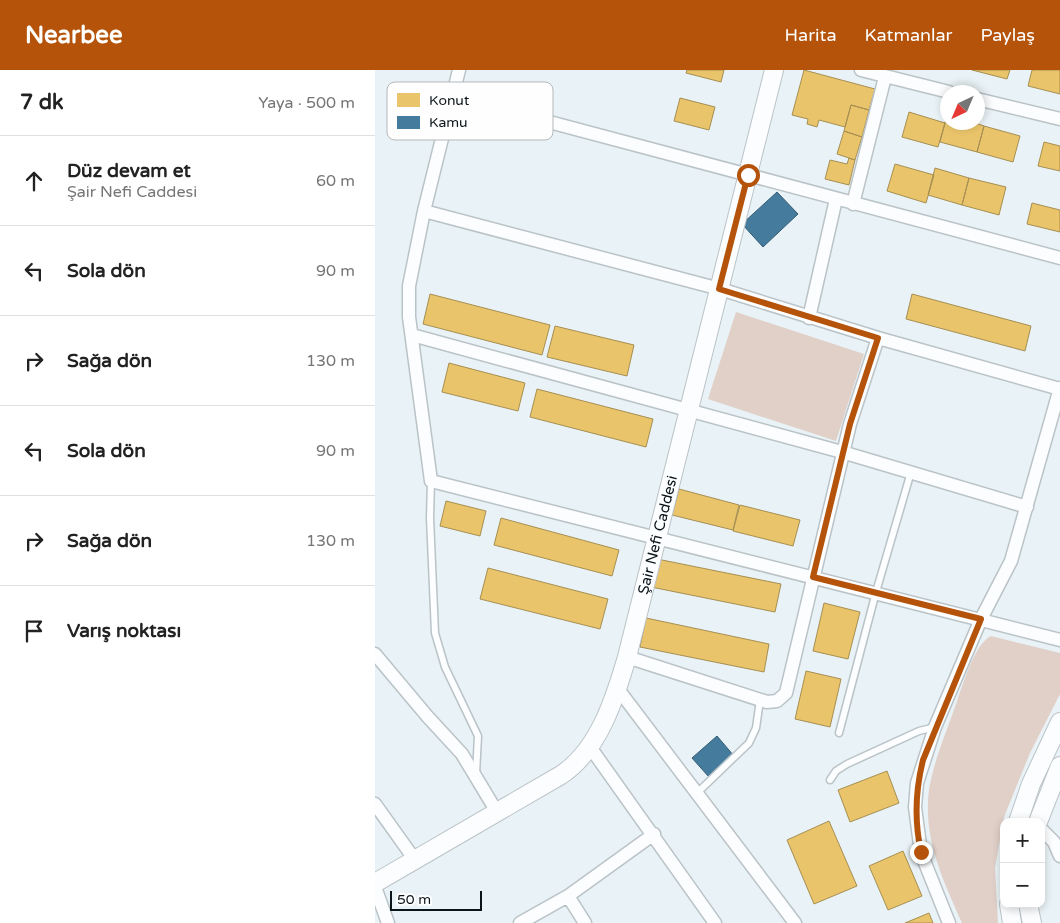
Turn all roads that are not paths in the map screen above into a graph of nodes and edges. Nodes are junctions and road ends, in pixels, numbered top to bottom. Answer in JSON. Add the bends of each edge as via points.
{"nodes":[{"id":1,"x":774,"y":70,"type":"edge"},
{"id":2,"x":867,"y":71,"type":"edge"},
{"id":3,"x":885,"y":77,"type":"junction"},
{"id":4,"x":940,"y":90,"type":"edge"},
{"id":5,"x":985,"y":101,"type":"edge"},
{"id":6,"x":1060,"y":119,"type":"edge"},
{"id":7,"x":553,"y":123,"type":"edge"},
{"id":8,"x":441,"y":140,"type":"edge"},
{"id":9,"x":748,"y":175,"type":"junction"},
{"id":10,"x":836,"y":198,"type":"junction"},
{"id":11,"x":853,"y":204,"type":"junction"},
{"id":12,"x":424,"y":211,"type":"junction"},
{"id":13,"x":1060,"y":258,"type":"edge"},
{"id":14,"x":719,"y":289,"type":"junction"},
{"id":15,"x":809,"y":318,"type":"junction"},
{"id":16,"x":412,"y":335,"type":"junction"},
{"id":17,"x":878,"y":338,"type":"junction"},
{"id":18,"x":1060,"y":388,"type":"edge"},
{"id":19,"x":687,"y":411,"type":"junction"},
{"id":20,"x":843,"y":452,"type":"junction"},
{"id":21,"x":911,"y":472,"type":"junction"},
{"id":22,"x":431,"y":480,"type":"junction"},
{"id":23,"x":1027,"y":506,"type":"junction"},
{"id":24,"x":658,"y":536,"type":"junction"},
{"id":25,"x":813,"y":577,"type":"junction"},
{"id":26,"x":876,"y":592,"type":"junction"},
{"id":27,"x":981,"y":619,"type":"junction"},
{"id":28,"x":1060,"y":640,"type":"edge"},
{"id":29,"x":375,"y":654,"type":"edge"},
{"id":30,"x":627,"y":657,"type":"junction"},
{"id":31,"x":618,"y":689,"type":"junction"},
{"id":32,"x":760,"y":700,"type":"junction"},
{"id":33,"x":1060,"y":722,"type":"edge"},
{"id":34,"x":935,"y":727,"type":"junction"},
{"id":35,"x":839,"y":733,"type":"dead end"},
{"id":36,"x":590,"y":747,"type":"junction"},
{"id":37,"x":1060,"y":766,"type":"edge"},
{"id":38,"x":476,"y":775,"type":"junction"},
{"id":39,"x":830,"y":780,"type":"dead end"},
{"id":40,"x":696,"y":794,"type":"junction"},
{"id":41,"x":375,"y":804,"type":"edge"},
{"id":42,"x":497,"y":812,"type":"junction"},
{"id":43,"x":1019,"y":818,"type":"edge"},
{"id":44,"x":1040,"y":818,"type":"edge"},
{"id":45,"x":1045,"y":833,"type":"edge"},
{"id":46,"x":654,"y":834,"type":"junction"},
{"id":47,"x":1060,"y":856,"type":"edge"},
{"id":48,"x":415,"y":860,"type":"junction"},
{"id":49,"x":375,"y":883,"type":"edge"},
{"id":50,"x":375,"y":887,"type":"edge"},
{"id":51,"x":568,"y":896,"type":"junction"},
{"id":52,"x":1010,"y":908,"type":"edge"},
{"id":53,"x":1029,"y":908,"type":"edge"},
{"id":54,"x":388,"y":923,"type":"edge"},
{"id":55,"x":520,"y":923,"type":"edge"},
{"id":56,"x":585,"y":923,"type":"edge"},
{"id":57,"x":715,"y":923,"type":"edge"},
{"id":58,"x":795,"y":923,"type":"edge"},
{"id":59,"x":949,"y":923,"type":"edge"},
{"id":60,"x":1012,"y":923,"type":"edge"},
{"id":61,"x":1032,"y":923,"type":"edge"}],
"edges":[{"from":1,"to":9,"type":"street","name":"Şair Nefi Caddesi"},
{"from":2,"to":3,"type":"street"},
{"from":3,"to":4,"type":"street"},
{"from":3,"to":11,"type":"street"},
{"from":5,"to":6,"type":"street"},
{"from":7,"to":9,"type":"street"},
{"from":8,"to":12,"type":"street"},
{"from":9,"to":10,"type":"street"},
{"from":9,"to":14,"type":"street","name":"Şair Nefi Caddesi"},
{"from":10,"to":11,"type":"street"},
{"from":10,"to":15,"type":"street"},
{"from":11,"to":13,"type":"street"},
{"from":12,"to":14,"type":"street"},
{"from":12,"to":16,"type":"street","via":[[409,286]]},
{"from":14,"to":15,"type":"street"},
{"from":14,"to":19,"type":"street","name":"Şair Nefi Caddesi"},
{"from":15,"to":17,"type":"street"},
{"from":16,"to":19,"type":"street"},
{"from":16,"to":22,"type":"street"},
{"from":17,"to":18,"type":"street"},
{"from":17,"to":20,"type":"street"},
{"from":18,"to":23,"type":"street"},
{"from":19,"to":20,"type":"street"},
{"from":19,"to":24,"type":"street","name":"Şair Nefi Caddesi"},
{"from":20,"to":21,"type":"street"},
{"from":20,"to":25,"type":"street"},
{"from":21,"to":23,"type":"street"},
{"from":21,"to":26,"type":"lane"},
{"from":22,"to":24,"type":"street"},
{"from":22,"to":38,"type":"lane","via":[[435,633],[445,667],[477,736]]},
{"from":23,"to":27,"type":"street","via":[[1011,562]]},
{"from":24,"to":25,"type":"street"},
{"from":24,"to":30,"type":"street","name":"Şair Nefi Caddesi"},
{"from":25,"to":26,"type":"street"},
{"from":25,"to":32,"type":"street","via":[[785,694],[772,702]]},
{"from":26,"to":27,"type":"street"},
{"from":26,"to":35,"type":"lane"},
{"from":27,"to":28,"type":"street"},
{"from":27,"to":34,"type":"street"},
{"from":29,"to":38,"type":"street","via":[[462,754]]},
{"from":30,"to":31,"type":"street","name":"Şair Nefi Caddesi"},
{"from":30,"to":32,"type":"street"},
{"from":31,"to":36,"type":"street","name":"Şair Nefi Caddesi"},
{"from":31,"to":40,"type":"street"},
{"from":32,"to":40,"type":"lane","via":[[756,728],[749,743]]},
{"from":33,"to":43,"type":"street","via":[[1031,784]]},
{"from":34,"to":39,"type":"lane","via":[[919,731],[847,764]]},
{"from":34,"to":59,"type":"street","via":[[917,783],[915,807],[921,852]]},
{"from":36,"to":42,"type":"street","name":"Şair Nefi Caddesi","via":[[569,770]]},
{"from":36,"to":46,"type":"street"},
{"from":37,"to":44,"type":"street"},
{"from":38,"to":42,"type":"street"},
{"from":40,"to":58,"type":"street"},
{"from":41,"to":48,"type":"street"},
{"from":42,"to":48,"type":"street","name":"Şair Nefi Caddesi"},
{"from":45,"to":47,"type":"street","via":[[1054,842]]},
{"from":46,"to":51,"type":"street"},
{"from":46,"to":57,"type":"street"},
{"from":48,"to":49,"type":"street","name":"Şair Nefi Caddesi"},
{"from":50,"to":54,"type":"street"},
{"from":51,"to":55,"type":"street"},
{"from":51,"to":56,"type":"street"},
{"from":52,"to":60,"type":"street"},
{"from":53,"to":61,"type":"street"}]}
